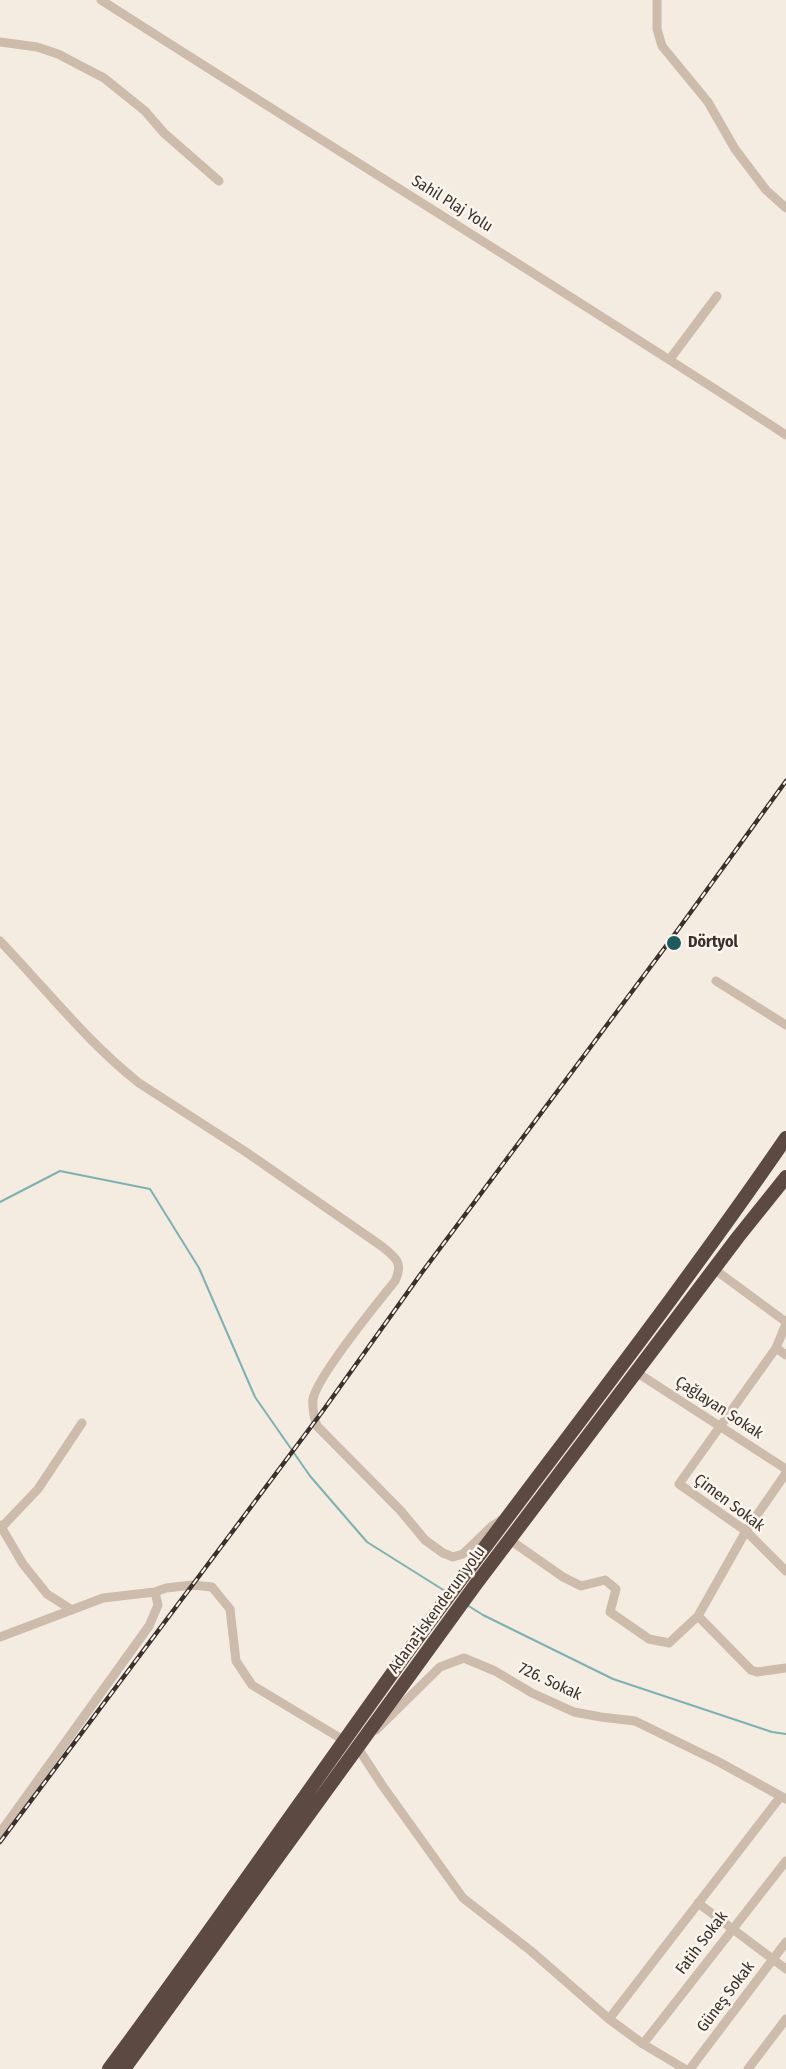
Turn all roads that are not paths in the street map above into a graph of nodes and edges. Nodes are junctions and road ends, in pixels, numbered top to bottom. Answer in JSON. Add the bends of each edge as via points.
{"nodes":[{"id":1,"x":101,"y":0,"type":"edge"},
{"id":2,"x":657,"y":0,"type":"edge"},
{"id":3,"x":0,"y":42,"type":"edge"},
{"id":4,"x":219,"y":181,"type":"dead end"},
{"id":5,"x":786,"y":208,"type":"edge"},
{"id":6,"x":717,"y":296,"type":"dead end"},
{"id":7,"x":670,"y":359,"type":"junction"},
{"id":8,"x":786,"y":435,"type":"edge"},
{"id":9,"x":0,"y":941,"type":"edge"},
{"id":10,"x":716,"y":981,"type":"dead end"},
{"id":11,"x":786,"y":1025,"type":"edge"},
{"id":12,"x":786,"y":1138,"type":"edge"},
{"id":13,"x":786,"y":1177,"type":"edge"},
{"id":14,"x":714,"y":1269,"type":"junction"},
{"id":15,"x":786,"y":1323,"type":"edge"},
{"id":16,"x":776,"y":1348,"type":"junction"},
{"id":17,"x":786,"y":1355,"type":"edge"},
{"id":18,"x":636,"y":1372,"type":"junction"},
{"id":19,"x":82,"y":1423,"type":"dead end"},
{"id":20,"x":720,"y":1426,"type":"junction"},
{"id":21,"x":786,"y":1471,"type":"edge"},
{"id":22,"x":510,"y":1514,"type":"junction"},
{"id":23,"x":1,"y":1526,"type":"edge"},
{"id":24,"x":746,"y":1531,"type":"junction"},
{"id":25,"x":510,"y":1540,"type":"junction"},
{"id":26,"x":786,"y":1571,"type":"edge"},
{"id":27,"x":155,"y":1592,"type":"junction"},
{"id":28,"x":72,"y":1610,"type":"junction"},
{"id":29,"x":698,"y":1616,"type":"junction"},
{"id":30,"x":0,"y":1637,"type":"edge"},
{"id":31,"x":786,"y":1668,"type":"edge"},
{"id":32,"x":345,"y":1741,"type":"junction"},
{"id":33,"x":358,"y":1748,"type":"junction"},
{"id":34,"x":784,"y":1797,"type":"edge"},
{"id":35,"x":0,"y":1833,"type":"edge"},
{"id":36,"x":786,"y":1861,"type":"edge"},
{"id":37,"x":698,"y":1903,"type":"junction"},
{"id":38,"x":732,"y":1928,"type":"junction"},
{"id":39,"x":786,"y":1942,"type":"edge"},
{"id":40,"x":773,"y":1960,"type":"junction"},
{"id":41,"x":786,"y":1969,"type":"edge"},
{"id":42,"x":609,"y":2019,"type":"junction"},
{"id":43,"x":786,"y":2019,"type":"edge"},
{"id":44,"x":643,"y":2044,"type":"junction"},
{"id":45,"x":109,"y":2069,"type":"edge"},
{"id":46,"x":124,"y":2069,"type":"edge"},
{"id":47,"x":685,"y":2069,"type":"edge"},
{"id":48,"x":690,"y":2069,"type":"edge"},
{"id":49,"x":748,"y":2069,"type":"edge"}],
"edges":[{"from":1,"to":7,"type":"street","name":"Sahil Plaj Yolu"},
{"from":2,"to":5,"type":"street","via":[[657,29],[662,46],[708,102],[760,182]]},
{"from":3,"to":4,"type":"street","via":[[58,54],[104,78]]},
{"from":6,"to":7,"type":"street"},
{"from":7,"to":8,"type":"street","name":"Sahil Plaj Yolu"},
{"from":9,"to":22,"type":"street","via":[[100,1049],[139,1083],[246,1152],[397,1260],[395,1281],[328,1370],[314,1397],[312,1411],[317,1426],[425,1540],[443,1553],[453,1557],[463,1554]]},
{"from":10,"to":11,"type":"street"},
{"from":12,"to":22,"type":"highway","via":[[724,1228]]},
{"from":13,"to":14,"type":"highway","name":"Adana-İskenderun yolu"},
{"from":14,"to":15,"type":"street"},
{"from":14,"to":18,"type":"highway","name":"Adana-İskenderun yolu"},
{"from":15,"to":16,"type":"street"},
{"from":16,"to":17,"type":"street"},
{"from":16,"to":20,"type":"street"},
{"from":18,"to":20,"type":"street","name":"Çağlayan Sokak"},
{"from":18,"to":25,"type":"highway","name":"Adana-İskenderun yolu"},
{"from":19,"to":23,"type":"street","via":[[38,1489]]},
{"from":20,"to":21,"type":"street","name":"Çağlayan Sokak"},
{"from":20,"to":24,"type":"street","name":"Çimen Sokak","via":[[679,1484]]},
{"from":21,"to":24,"type":"street"},
{"from":22,"to":32,"type":"highway"},
{"from":23,"to":28,"type":"street","via":[[23,1564],[47,1594]]},
{"from":24,"to":26,"type":"street","name":"Çimen Sokak"},
{"from":24,"to":29,"type":"street"},
{"from":25,"to":29,"type":"street","via":[[581,1586],[605,1580],[616,1588],[610,1612],[649,1639],[669,1643]]},
{"from":25,"to":33,"type":"highway","name":"Adana-İskenderun yolu"},
{"from":27,"to":28,"type":"street","via":[[103,1598]]},
{"from":27,"to":32,"type":"street","via":[[192,1585],[212,1587],[230,1609],[236,1661],[252,1685]]},
{"from":27,"to":35,"type":"street","via":[[158,1605],[148,1626]]},
{"from":28,"to":30,"type":"street"},
{"from":29,"to":31,"type":"street","via":[[751,1670]]},
{"from":32,"to":33,"type":"highway"},
{"from":32,"to":45,"type":"highway"},
{"from":33,"to":34,"type":"street","name":"726. Sokak","via":[[440,1667],[464,1658],[574,1712],[635,1721]]},
{"from":33,"to":42,"type":"street","via":[[463,1898]]},
{"from":33,"to":46,"type":"highway","name":"Adana-İskenderun yolu"},
{"from":34,"to":37,"type":"street"},
{"from":36,"to":38,"type":"street","name":"Fatih Sokak"},
{"from":37,"to":38,"type":"street"},
{"from":37,"to":42,"type":"street"},
{"from":38,"to":40,"type":"street"},
{"from":38,"to":44,"type":"street","name":"Fatih Sokak"},
{"from":39,"to":40,"type":"street","name":"Güneş Sokak"},
{"from":40,"to":41,"type":"street"},
{"from":40,"to":48,"type":"street","name":"Güneş Sokak"},
{"from":42,"to":44,"type":"street"},
{"from":43,"to":49,"type":"street"},
{"from":44,"to":47,"type":"street"}]}
